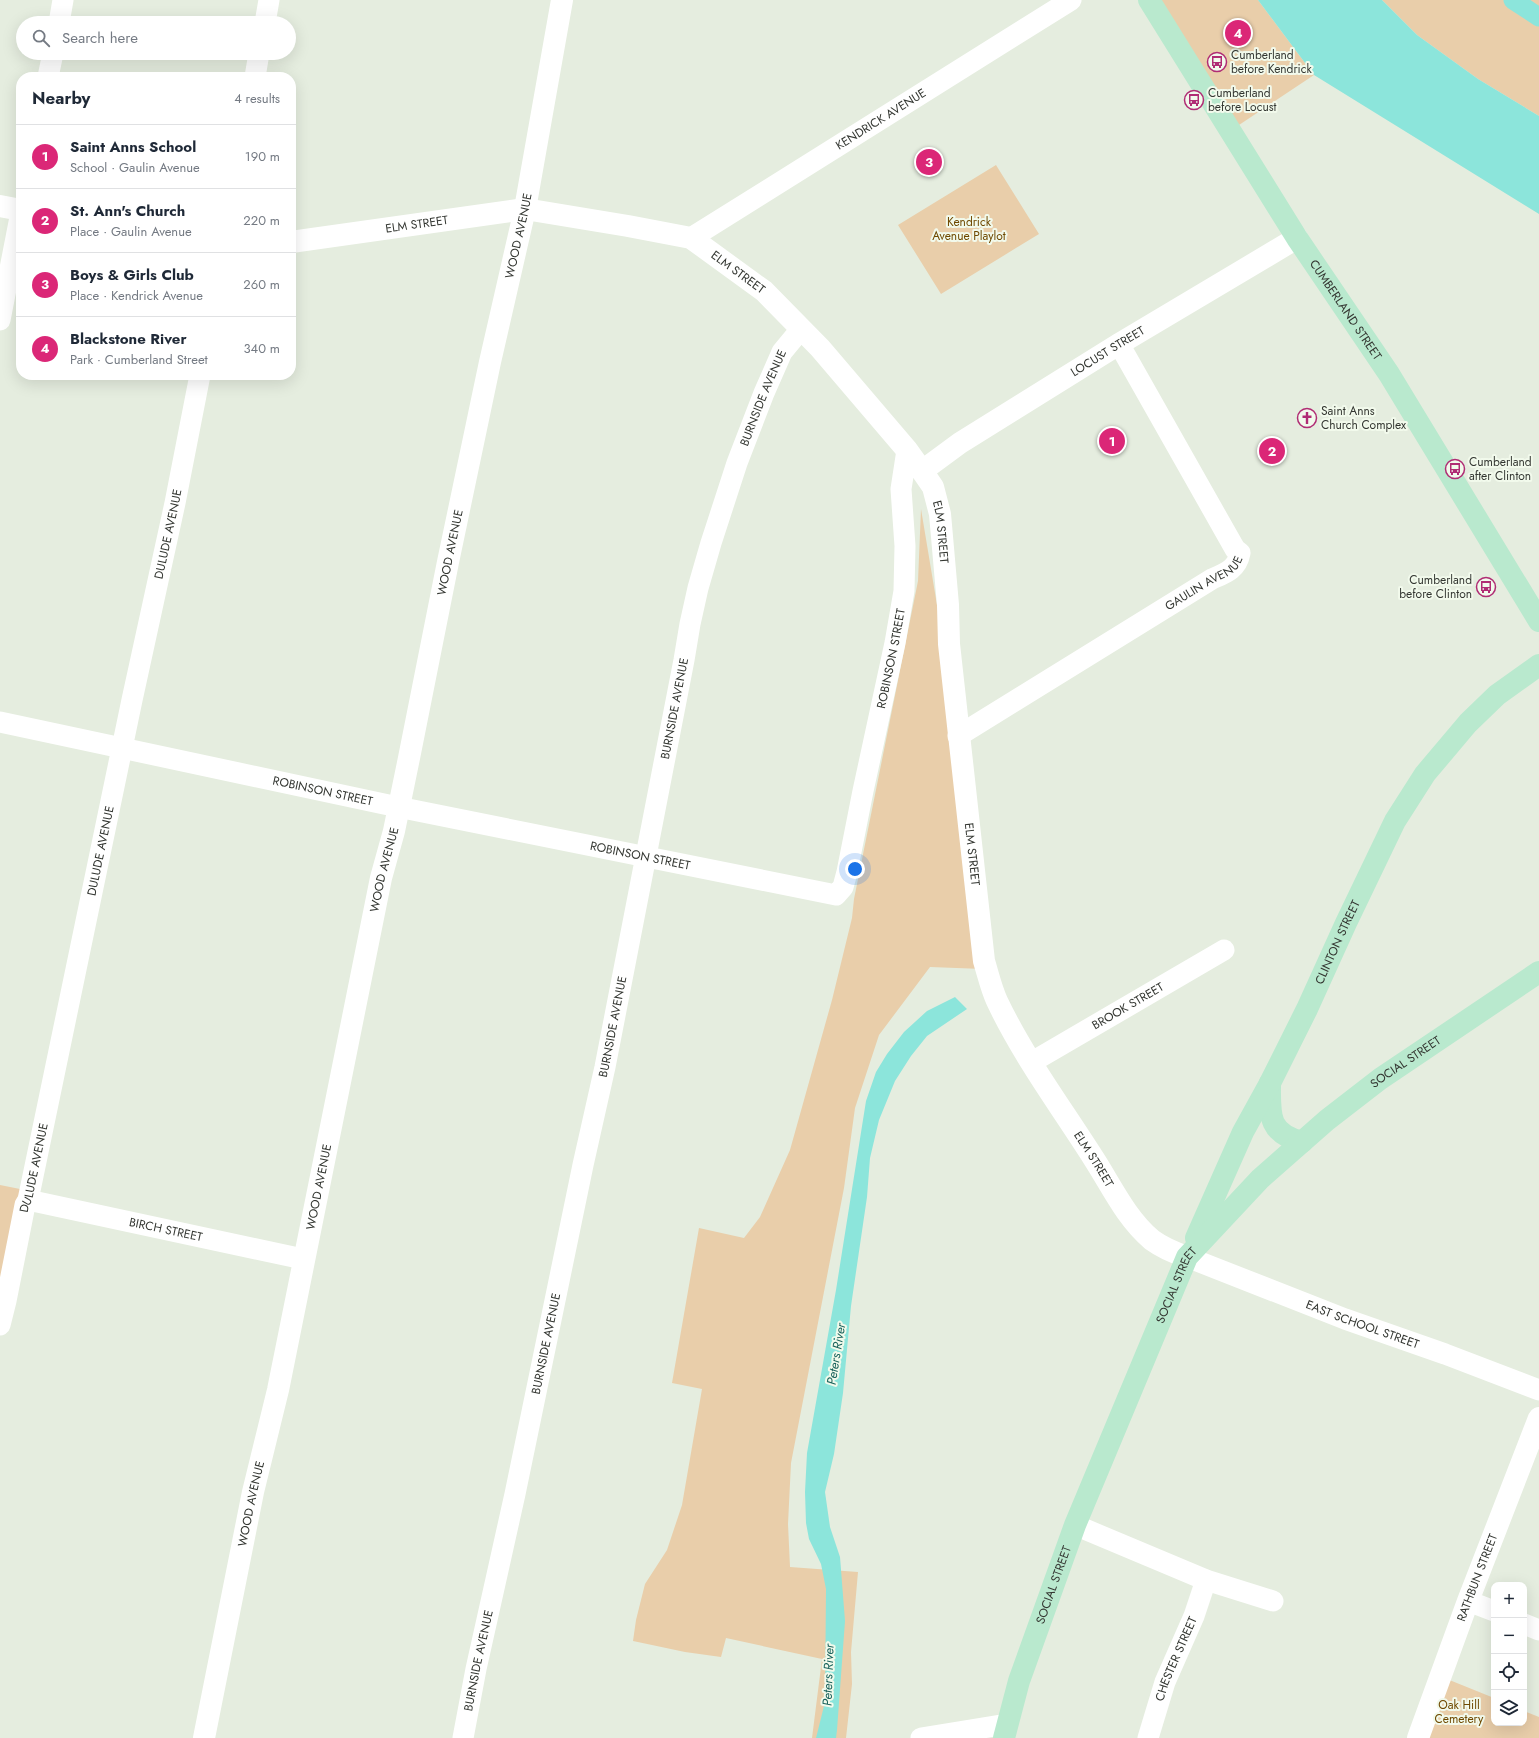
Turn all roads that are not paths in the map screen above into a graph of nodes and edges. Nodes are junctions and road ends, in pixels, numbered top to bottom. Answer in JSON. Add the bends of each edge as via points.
{"nodes":[{"id":1,"x":63,"y":0,"type":"edge"},
{"id":2,"x":269,"y":0,"type":"edge"},
{"id":3,"x":562,"y":0,"type":"edge"},
{"id":4,"x":1071,"y":0,"type":"edge"},
{"id":5,"x":1149,"y":0,"type":"edge"},
{"id":6,"x":60,"y":16,"type":"edge"},
{"id":7,"x":266,"y":16,"type":"edge"},
{"id":8,"x":52,"y":60,"type":"edge"},
{"id":9,"x":258,"y":60,"type":"edge"},
{"id":10,"x":49,"y":72,"type":"edge"},
{"id":11,"x":256,"y":72,"type":"edge"},
{"id":12,"x":0,"y":206,"type":"edge"},
{"id":13,"x":525,"y":209,"type":"junction"},
{"id":14,"x":16,"y":210,"type":"edge"},
{"id":15,"x":16,"y":237,"type":"edge"},
{"id":16,"x":691,"y":238,"type":"junction"},
{"id":17,"x":1297,"y":238,"type":"junction"},
{"id":18,"x":296,"y":241,"type":"edge"},
{"id":19,"x":0,"y":320,"type":"edge"},
{"id":20,"x":801,"y":329,"type":"junction"},
{"id":21,"x":1119,"y":344,"type":"junction"},
{"id":22,"x":199,"y":380,"type":"edge"},
{"id":23,"x":907,"y":450,"type":"junction"},
{"id":24,"x":922,"y":471,"type":"junction"},
{"id":25,"x":1539,"y":621,"type":"edge"},
{"id":26,"x":1539,"y":665,"type":"edge"},
{"id":27,"x":0,"y":722,"type":"edge"},
{"id":28,"x":958,"y":736,"type":"junction"},
{"id":29,"x":122,"y":749,"type":"junction"},
{"id":30,"x":398,"y":807,"type":"junction"},
{"id":31,"x":646,"y":858,"type":"junction"},
{"id":32,"x":1224,"y":950,"type":"dead end"},
{"id":33,"x":1539,"y":972,"type":"edge"},
{"id":34,"x":1032,"y":1062,"type":"junction"},
{"id":35,"x":1270,"y":1083,"type":"junction"},
{"id":36,"x":1302,"y":1142,"type":"junction"},
{"id":37,"x":28,"y":1200,"type":"junction"},
{"id":38,"x":1187,"y":1257,"type":"junction"},
{"id":39,"x":303,"y":1260,"type":"junction"},
{"id":40,"x":0,"y":1325,"type":"edge"},
{"id":41,"x":1539,"y":1390,"type":"edge"},
{"id":42,"x":1539,"y":1418,"type":"edge"},
{"id":43,"x":1075,"y":1525,"type":"junction"},
{"id":44,"x":1206,"y":1580,"type":"junction"},
{"id":45,"x":1273,"y":1601,"type":"dead end"},
{"id":46,"x":1468,"y":1601,"type":"junction"},
{"id":47,"x":1491,"y":1610,"type":"edge"},
{"id":48,"x":1527,"y":1625,"type":"edge"},
{"id":49,"x":1539,"y":1630,"type":"edge"},
{"id":50,"x":1005,"y":1731,"type":"edge"},
{"id":51,"x":204,"y":1738,"type":"edge"},
{"id":52,"x":463,"y":1738,"type":"edge"},
{"id":53,"x":921,"y":1738,"type":"edge"},
{"id":54,"x":1148,"y":1738,"type":"edge"},
{"id":55,"x":1418,"y":1738,"type":"edge"}],
"edges":[{"from":1,"to":6,"type":"street"},
{"from":2,"to":7,"type":"street"},
{"from":3,"to":13,"type":"street","name":"WOOD AVENUE"},
{"from":4,"to":16,"type":"street","name":"KENDRICK AVENUE"},
{"from":5,"to":17,"type":"main road","name":"CUMBERLAND STREET"},
{"from":8,"to":10,"type":"street"},
{"from":9,"to":11,"type":"street"},
{"from":12,"to":14,"type":"street"},
{"from":13,"to":16,"type":"street","name":"ELM STREET"},
{"from":13,"to":18,"type":"street","name":"ELM STREET"},
{"from":13,"to":30,"type":"street","name":"WOOD AVENUE","via":[[490,362]]},
{"from":15,"to":19,"type":"street"},
{"from":16,"to":20,"type":"street","name":"ELM STREET","via":[[764,291]]},
{"from":17,"to":21,"type":"street","name":"LOCUST STREET"},
{"from":17,"to":25,"type":"main road","name":"CUMBERLAND STREET","via":[[1389,374]]},
{"from":20,"to":23,"type":"street","name":"ELM STREET"},
{"from":20,"to":31,"type":"street","name":"BURNSIDE AVENUE","via":[[782,352],[764,393],[710,543],[690,624]]},
{"from":21,"to":24,"type":"street","name":"LOCUST STREET","via":[[960,443]]},
{"from":21,"to":28,"type":"street","name":"GAULIN AVENUE","via":[[1235,549],[1240,553],[1237,564],[1227,573],[1212,579]]},
{"from":22,"to":29,"type":"street","name":"DULUDE AVENUE","via":[[176,503]]},
{"from":23,"to":24,"type":"street","name":"ELM STREET"},
{"from":23,"to":31,"type":"street","name":"ROBINSON STREET","via":[[901,488],[905,546],[904,591],[843,887],[836,895],[826,894]]},
{"from":24,"to":28,"type":"street","name":"ELM STREET","via":[[932,487],[940,514]]},
{"from":26,"to":35,"type":"main road","name":"CLINTON STREET","via":[[1497,695],[1473,718],[1425,774],[1395,821]]},
{"from":27,"to":29,"type":"street","name":"ROBINSON STREET"},
{"from":28,"to":34,"type":"street","name":"ELM STREET","via":[[984,960],[997,1001]]},
{"from":29,"to":30,"type":"street","name":"ROBINSON STREET"},
{"from":29,"to":37,"type":"street","name":"DULUDE AVENUE"},
{"from":30,"to":31,"type":"street","name":"ROBINSON STREET"},
{"from":30,"to":39,"type":"street","name":"WOOD AVENUE","via":[[381,878]]},
{"from":31,"to":52,"type":"street","name":"BURNSIDE AVENUE","via":[[605,1067]]},
{"from":32,"to":34,"type":"street","name":"BROOK STREET"},
{"from":33,"to":36,"type":"main road","name":"SOCIAL STREET","via":[[1380,1079],[1326,1120]]},
{"from":34,"to":38,"type":"street","name":"ELM STREET","via":[[1123,1208],[1152,1239],[1168,1250]]},
{"from":35,"to":36,"type":"main road","via":[[1272,1119],[1275,1126],[1280,1133],[1290,1139]]},
{"from":35,"to":38,"type":"main road","name":"CLINTON STREET","via":[[1243,1132]]},
{"from":36,"to":38,"type":"main road","name":"SOCIAL STREET","via":[[1260,1179]]},
{"from":37,"to":39,"type":"street","name":"BIRCH STREET"},
{"from":37,"to":40,"type":"street","name":"DULUDE AVENUE"},
{"from":38,"to":41,"type":"street","name":"EAST SCHOOL STREET","via":[[1345,1319]]},
{"from":38,"to":43,"type":"main road","name":"SOCIAL STREET"},
{"from":39,"to":51,"type":"street","name":"WOOD AVENUE"},
{"from":42,"to":46,"type":"street","name":"RATHBUN STREET"},
{"from":43,"to":44,"type":"street"},
{"from":43,"to":50,"type":"main road","name":"SOCIAL STREET","via":[[1019,1681]]},
{"from":44,"to":45,"type":"street"},
{"from":44,"to":54,"type":"street","name":"CHESTER STREET","via":[[1194,1616],[1165,1682]]},
{"from":46,"to":47,"type":"street"},
{"from":46,"to":55,"type":"street","name":"RATHBUN STREET"},
{"from":48,"to":49,"type":"street"},
{"from":50,"to":53,"type":"street"}]}
